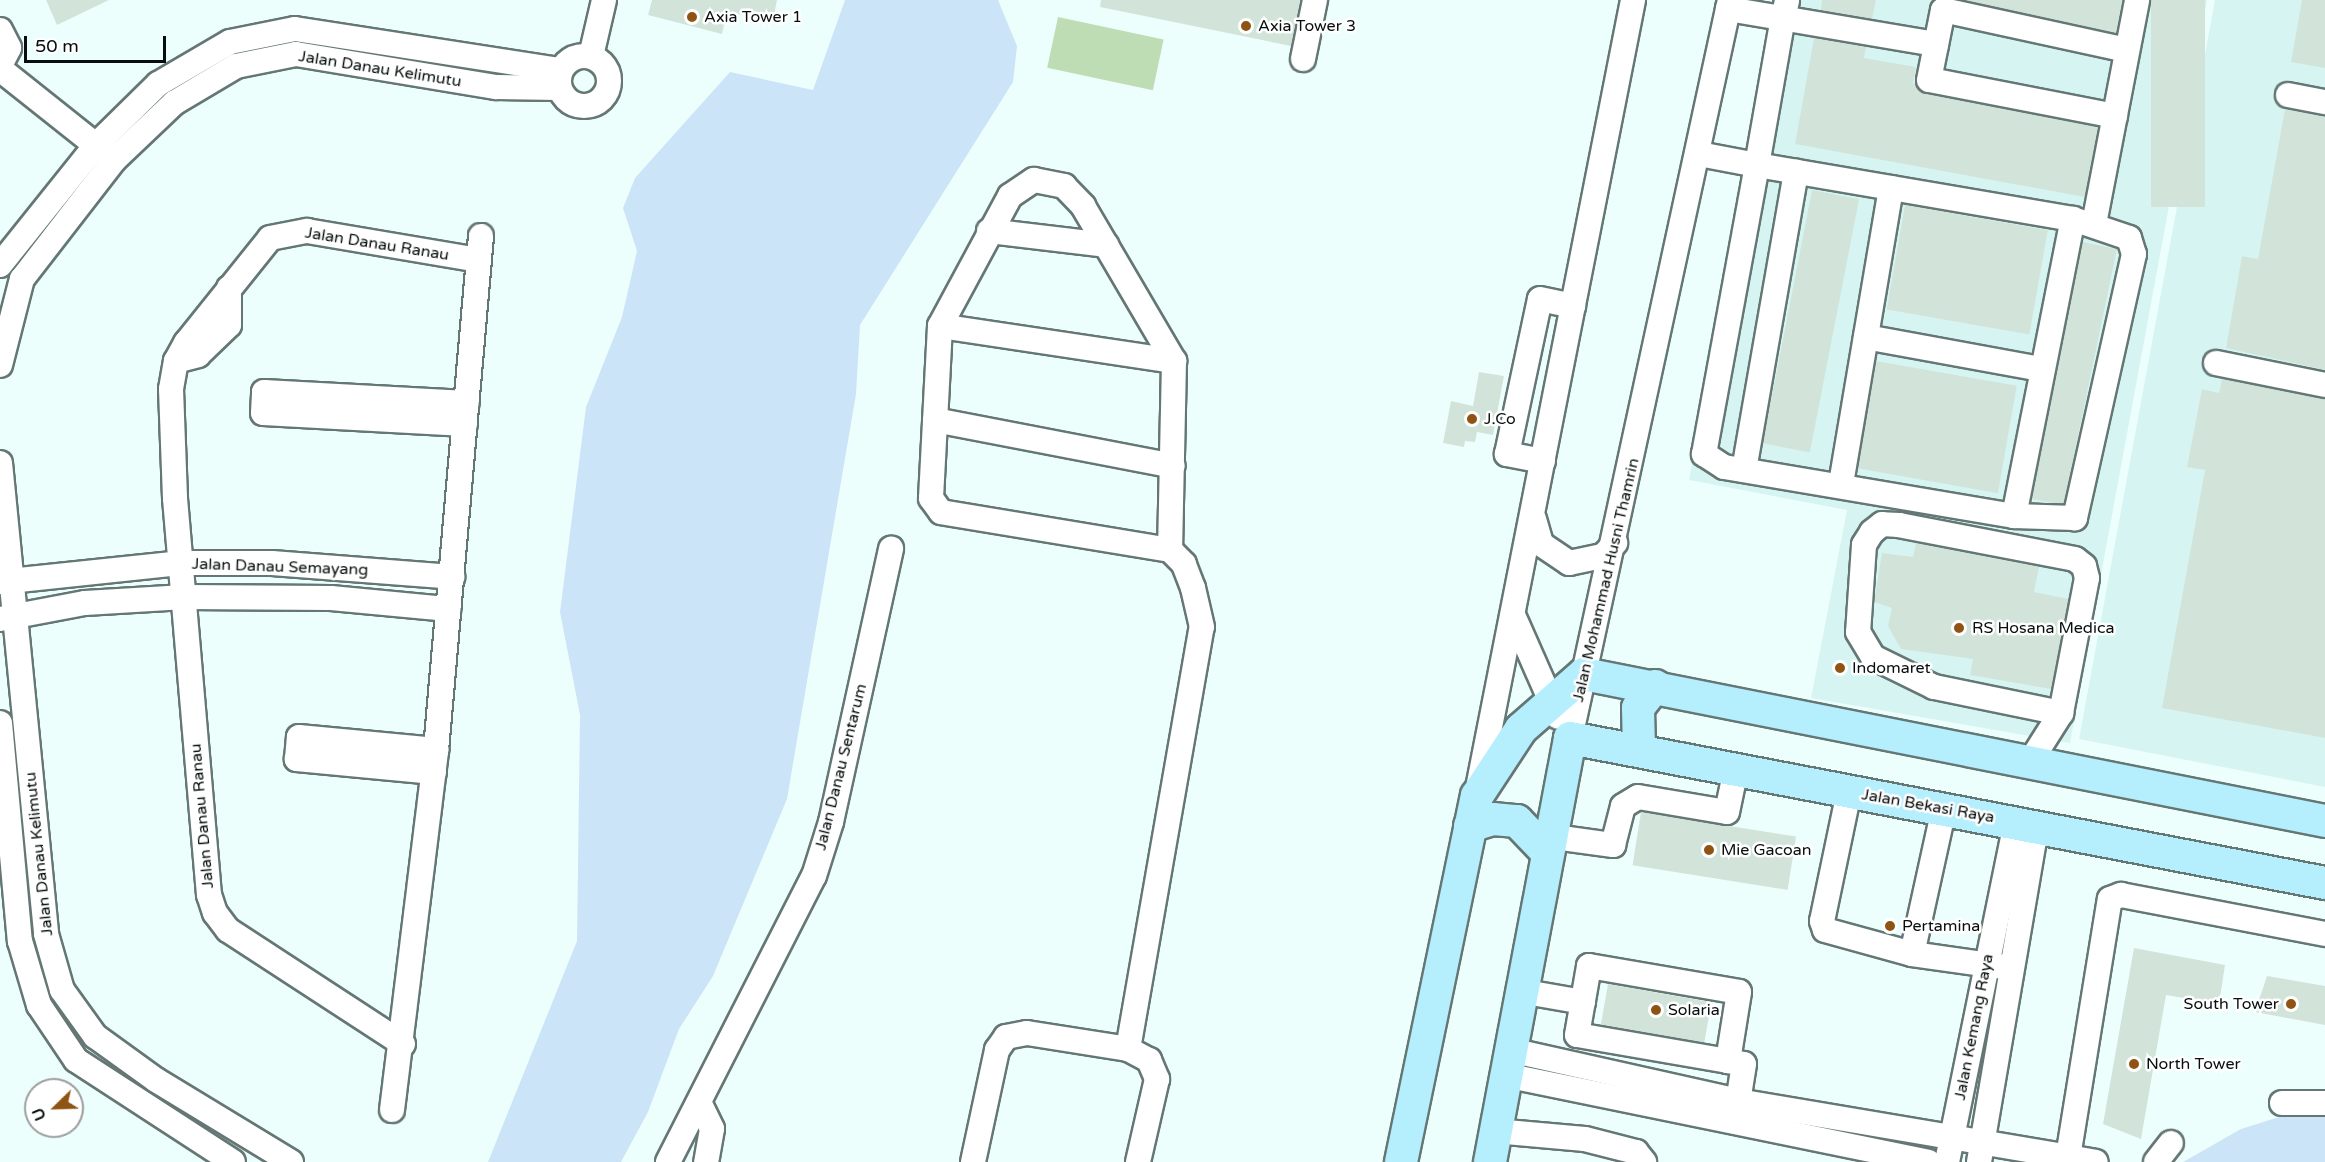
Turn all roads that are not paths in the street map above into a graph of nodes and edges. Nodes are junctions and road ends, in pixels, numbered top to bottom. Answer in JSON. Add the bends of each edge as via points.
{"nodes":[{"id":1,"x":604,"y":0,"type":"edge"},
{"id":2,"x":1315,"y":0,"type":"edge"},
{"id":3,"x":1633,"y":0,"type":"edge"},
{"id":4,"x":2137,"y":0,"type":"edge"},
{"id":5,"x":1729,"y":4,"type":"edge"},
{"id":6,"x":1785,"y":9,"type":"edge"},
{"id":7,"x":0,"y":30,"type":"edge"},
{"id":8,"x":1936,"y":44,"type":"junction"},
{"id":9,"x":2127,"y":50,"type":"junction"},
{"id":10,"x":591,"y":56,"type":"junction"},
{"id":11,"x":1303,"y":59,"type":"dead end"},
{"id":12,"x":0,"y":68,"type":"edge"},
{"id":13,"x":559,"y":79,"type":"junction"},
{"id":14,"x":2288,"y":95,"type":"dead end"},
{"id":15,"x":2325,"y":102,"type":"edge"},
{"id":16,"x":2115,"y":116,"type":"junction"},
{"id":17,"x":105,"y":153,"type":"junction"},
{"id":18,"x":1699,"y":154,"type":"junction"},
{"id":19,"x":1757,"y":165,"type":"junction"},
{"id":20,"x":1796,"y":171,"type":"junction"},
{"id":21,"x":1891,"y":188,"type":"junction"},
{"id":22,"x":2084,"y":221,"type":"junction"},
{"id":23,"x":989,"y":231,"type":"junction"},
{"id":24,"x":1106,"y":244,"type":"junction"},
{"id":25,"x":0,"y":265,"type":"edge"},
{"id":26,"x":1573,"y":306,"type":"junction"},
{"id":27,"x":940,"y":326,"type":"junction"},
{"id":28,"x":1866,"y":337,"type":"junction"},
{"id":29,"x":1174,"y":361,"type":"junction"},
{"id":30,"x":2216,"y":363,"type":"dead end"},
{"id":31,"x":0,"y":365,"type":"edge"},
{"id":32,"x":2042,"y":369,"type":"junction"},
{"id":33,"x":2325,"y":385,"type":"edge"},
{"id":34,"x":466,"y":414,"type":"junction"},
{"id":35,"x":935,"y":420,"type":"junction"},
{"id":36,"x":1543,"y":461,"type":"junction"},
{"id":37,"x":0,"y":463,"type":"edge"},
{"id":38,"x":1173,"y":466,"type":"junction"},
{"id":39,"x":1744,"y":470,"type":"junction"},
{"id":40,"x":1840,"y":484,"type":"junction"},
{"id":41,"x":1534,"y":510,"type":"junction"},
{"id":42,"x":2014,"y":516,"type":"junction"},
{"id":43,"x":1615,"y":543,"type":"junction"},
{"id":44,"x":891,"y":548,"type":"dead end"},
{"id":45,"x":1170,"y":550,"type":"junction"},
{"id":46,"x":182,"y":563,"type":"junction"},
{"id":47,"x":452,"y":577,"type":"junction"},
{"id":48,"x":7,"y":581,"type":"edge"},
{"id":49,"x":185,"y":597,"type":"junction"},
{"id":50,"x":448,"y":609,"type":"junction"},
{"id":51,"x":1513,"y":615,"type":"junction"},
{"id":52,"x":9,"y":618,"type":"edge"},
{"id":53,"x":1584,"y":674,"type":"junction"},
{"id":54,"x":1654,"y":686,"type":"junction"},
{"id":55,"x":1550,"y":702,"type":"junction"},
{"id":56,"x":2061,"y":713,"type":"junction"},
{"id":57,"x":0,"y":723,"type":"edge"},
{"id":58,"x":1570,"y":738,"type":"junction"},
{"id":59,"x":1639,"y":749,"type":"junction"},
{"id":60,"x":2030,"y":762,"type":"junction"},
{"id":61,"x":1736,"y":769,"type":"junction"},
{"id":62,"x":1849,"y":792,"type":"junction"},
{"id":63,"x":1477,"y":796,"type":"junction"},
{"id":64,"x":1944,"y":809,"type":"junction"},
{"id":65,"x":2325,"y":821,"type":"edge"},
{"id":66,"x":2026,"y":825,"type":"junction"},
{"id":67,"x":1470,"y":826,"type":"junction"},
{"id":68,"x":1546,"y":843,"type":"junction"},
{"id":69,"x":2325,"y":883,"type":"edge"},
{"id":70,"x":2325,"y":934,"type":"edge"},
{"id":71,"x":1912,"y":954,"type":"junction"},
{"id":72,"x":1987,"y":966,"type":"junction"},
{"id":73,"x":2013,"y":967,"type":"junction"},
{"id":74,"x":1520,"y":991,"type":"junction"},
{"id":75,"x":1583,"y":1002,"type":"junction"},
{"id":76,"x":403,"y":1044,"type":"junction"},
{"id":77,"x":1128,"y":1049,"type":"junction"},
{"id":78,"x":1728,"y":1061,"type":"junction"},
{"id":79,"x":1507,"y":1063,"type":"junction"},
{"id":80,"x":1738,"y":1101,"type":"junction"},
{"id":81,"x":2282,"y":1103,"type":"dead end"},
{"id":82,"x":2325,"y":1103,"type":"edge"},
{"id":83,"x":701,"y":1106,"type":"junction"},
{"id":84,"x":392,"y":1110,"type":"dead end"},
{"id":85,"x":1822,"y":1115,"type":"junction"},
{"id":86,"x":1495,"y":1131,"type":"junction"},
{"id":87,"x":1952,"y":1136,"type":"junction"},
{"id":88,"x":1819,"y":1141,"type":"junction"},
{"id":89,"x":2171,"y":1143,"type":"dead end"},
{"id":90,"x":1981,"y":1153,"type":"edge"},
{"id":91,"x":2068,"y":1157,"type":"junction"},
{"id":92,"x":233,"y":1162,"type":"edge"},
{"id":93,"x":291,"y":1162,"type":"edge"},
{"id":94,"x":668,"y":1162,"type":"edge"},
{"id":95,"x":706,"y":1162,"type":"edge"},
{"id":96,"x":973,"y":1162,"type":"edge"},
{"id":97,"x":1138,"y":1162,"type":"edge"},
{"id":98,"x":1401,"y":1162,"type":"edge"},
{"id":99,"x":1490,"y":1162,"type":"edge"},
{"id":100,"x":1644,"y":1162,"type":"edge"},
{"id":101,"x":1928,"y":1162,"type":"edge"},
{"id":102,"x":1947,"y":1162,"type":"edge"},
{"id":103,"x":2097,"y":1162,"type":"edge"},
{"id":104,"x":2156,"y":1162,"type":"edge"}],
"edges":[{"from":1,"to":10,"type":"street"},
{"from":2,"to":11,"type":"street"},
{"from":3,"to":26,"type":"street"},
{"from":4,"to":9,"type":"street"},
{"from":5,"to":6,"type":"street"},
{"from":5,"to":18,"type":"street","name":"Jalan Mohammad Husni Thamrin"},
{"from":6,"to":8,"type":"street"},
{"from":6,"to":19,"type":"street"},
{"from":7,"to":12,"type":"street","via":[[9,48]]},
{"from":8,"to":9,"type":"street","via":[[1943,10]]},
{"from":8,"to":16,"type":"street","via":[[1929,80]]},
{"from":9,"to":16,"type":"street"},
{"from":10,"to":13,"type":"street","via":[[573,57]]},
{"from":10,"to":13,"type":"street","via":[[606,67],[610,84],[602,101],[586,108],[569,103]]},
{"from":12,"to":17,"type":"street"},
{"from":13,"to":17,"type":"street","name":"Jalan Danau Kelimutu","via":[[295,29],[230,42],[158,84]]},
{"from":14,"to":15,"type":"street"},
{"from":16,"to":22,"type":"street"},
{"from":17,"to":25,"type":"street","name":"Jalan Danau Kelimutu"},
{"from":17,"to":31,"type":"street","name":"Jalan Danau Kelimutu","via":[[22,279]]},
{"from":18,"to":19,"type":"street"},
{"from":18,"to":43,"type":"street","name":"Jalan Mohammad Husni Thamrin"},
{"from":19,"to":20,"type":"street"},
{"from":19,"to":39,"type":"street","via":[[1704,454],[1712,463]]},
{"from":20,"to":21,"type":"street"},
{"from":20,"to":39,"type":"street"},
{"from":21,"to":22,"type":"street"},
{"from":21,"to":28,"type":"street"},
{"from":22,"to":32,"type":"street"},
{"from":22,"to":42,"type":"street","via":[[2129,238],[2134,254],[2075,518]]},
{"from":23,"to":24,"type":"street"},
{"from":23,"to":24,"type":"street","via":[[1019,187],[1050,179],[1083,206]]},
{"from":23,"to":27,"type":"street"},
{"from":24,"to":29,"type":"street"},
{"from":26,"to":36,"type":"street"},
{"from":26,"to":36,"type":"street","via":[[1540,299],[1507,454]]},
{"from":27,"to":29,"type":"street"},
{"from":27,"to":35,"type":"street"},
{"from":28,"to":32,"type":"street"},
{"from":28,"to":40,"type":"street"},
{"from":29,"to":38,"type":"street"},
{"from":30,"to":33,"type":"street"},
{"from":32,"to":42,"type":"street"},
{"from":34,"to":34,"type":"street","via":[[263,413],[264,392]]},
{"from":34,"to":46,"type":"street","name":"Jalan Danau Ranau","via":[[480,248],[307,231],[286,233],[259,247],[230,288],[229,325],[198,355],[176,361],[171,447]]},
{"from":34,"to":47,"type":"street"},
{"from":35,"to":38,"type":"street"},
{"from":35,"to":45,"type":"street","via":[[931,498],[941,512]]},
{"from":36,"to":41,"type":"street"},
{"from":37,"to":48,"type":"street","name":"Jalan Danau Kelimutu"},
{"from":38,"to":45,"type":"street"},
{"from":39,"to":40,"type":"street"},
{"from":40,"to":42,"type":"street"},
{"from":41,"to":43,"type":"street","via":[[1540,544],[1569,563],[1587,563]]},
{"from":41,"to":51,"type":"street"},
{"from":43,"to":53,"type":"street","name":"Jalan Mohammad Husni Thamrin"},
{"from":44,"to":83,"type":"street","name":"Jalan Danau Sentarum","via":[[831,822],[814,876]]},
{"from":45,"to":77,"type":"street","via":[[1184,564],[1202,627]]},
{"from":46,"to":47,"type":"street","name":"Jalan Danau Semayang","via":[[272,563]]},
{"from":46,"to":48,"type":"street","name":"Jalan Danau Semayang"},
{"from":46,"to":49,"type":"street","name":"Jalan Danau Ranau"},
{"from":47,"to":50,"type":"street"},
{"from":48,"to":52,"type":"street","name":"Jalan Danau Kelimutu"},
{"from":49,"to":50,"type":"street","name":"Jalan Danau Semayang","via":[[331,598]]},
{"from":49,"to":52,"type":"street","name":"Jalan Danau Semayang","via":[[86,603]]},
{"from":49,"to":76,"type":"street","name":"Jalan Danau Ranau","via":[[208,895],[215,913],[228,930]]},
{"from":50,"to":76,"type":"street"},
{"from":51,"to":55,"type":"street"},
{"from":51,"to":63,"type":"street"},
{"from":52,"to":93,"type":"street","name":"Jalan Danau Kelimutu","via":[[45,934],[62,990],[95,1036],[156,1080]]},
{"from":53,"to":54,"type":"main road"},
{"from":53,"to":55,"type":"main road"},
{"from":53,"to":58,"type":"street","name":"Jalan Mohammad Husni Thamrin"},
{"from":54,"to":59,"type":"main road","via":[[1636,715]]},
{"from":54,"to":60,"type":"main road"},
{"from":55,"to":58,"type":"street"},
{"from":55,"to":63,"type":"main road","via":[[1508,745]]},
{"from":56,"to":56,"type":"street","via":[[1934,687],[1873,657],[1858,632],[1864,545],[1872,532],[1882,524],[1899,525],[2084,566],[2087,578]]},
{"from":56,"to":60,"type":"street"},
{"from":57,"to":92,"type":"street","name":"Jalan Danau Kelimutu","via":[[20,941],[39,1005],[76,1060]]},
{"from":58,"to":59,"type":"main road","name":"Jalan Bekasi Raya"},
{"from":58,"to":68,"type":"main road","name":"Jalan Mohammad Husni Thamrin"},
{"from":59,"to":61,"type":"main road","name":"Jalan Bekasi Raya"},
{"from":60,"to":65,"type":"main road"},
{"from":61,"to":62,"type":"main road","name":"Jalan Bekasi Raya"},
{"from":61,"to":68,"type":"street","via":[[1726,812],[1638,797],[1623,806],[1613,845]]},
{"from":62,"to":64,"type":"main road","name":"Jalan Bekasi Raya"},
{"from":62,"to":71,"type":"street","via":[[1823,926],[1831,936]]},
{"from":63,"to":67,"type":"main road"},
{"from":64,"to":66,"type":"main road","name":"Jalan Bekasi Raya"},
{"from":64,"to":71,"type":"street"},
{"from":66,"to":69,"type":"main road","name":"Jalan Bekasi Raya"},
{"from":66,"to":72,"type":"street","name":"Jalan Kemang Raya"},
{"from":66,"to":73,"type":"street","name":"Jalan Kemang Raya"},
{"from":67,"to":68,"type":"main road","via":[[1493,819],[1517,821]]},
{"from":67,"to":98,"type":"main road"},
{"from":68,"to":74,"type":"main road","name":"Jalan Mohammad Husni Thamrin"},
{"from":70,"to":91,"type":"street","via":[[2121,895],[2110,899]]},
{"from":71,"to":72,"type":"street"},
{"from":72,"to":73,"type":"street"},
{"from":72,"to":87,"type":"street","name":"Jalan Kemang Raya"},
{"from":73,"to":90,"type":"street","name":"Jalan Kemang Raya"},
{"from":74,"to":75,"type":"street"},
{"from":74,"to":79,"type":"main road","name":"Jalan Mohammad Husni Thamrin"},
{"from":75,"to":78,"type":"street","via":[[1577,1035]]},
{"from":75,"to":78,"type":"street","via":[[1589,966],[1739,992]]},
{"from":76,"to":84,"type":"street"},
{"from":77,"to":96,"type":"street","via":[[1027,1033],[1006,1037],[988,1081]]},
{"from":77,"to":97,"type":"street","via":[[1149,1060],[1157,1079]]},
{"from":78,"to":80,"type":"street","via":[[1744,1064]]},
{"from":79,"to":80,"type":"street"},
{"from":79,"to":86,"type":"main road","name":"Jalan Mohammad Husni Thamrin"},
{"from":79,"to":88,"type":"street"},
{"from":80,"to":85,"type":"street"},
{"from":81,"to":82,"type":"street"},
{"from":83,"to":94,"type":"street","name":"Jalan Danau Sentarum"},
{"from":83,"to":95,"type":"street","via":[[712,1129]]},
{"from":85,"to":87,"type":"street"},
{"from":85,"to":88,"type":"street"},
{"from":86,"to":99,"type":"main road","name":"Jalan Mohammad Husni Thamrin"},
{"from":86,"to":100,"type":"street","via":[[1585,1139],[1636,1152]]},
{"from":87,"to":90,"type":"street"},
{"from":87,"to":102,"type":"street","name":"Jalan Kemang Raya"},
{"from":88,"to":101,"type":"street"},
{"from":89,"to":104,"type":"street"},
{"from":90,"to":91,"type":"street"},
{"from":91,"to":103,"type":"street"}]}
